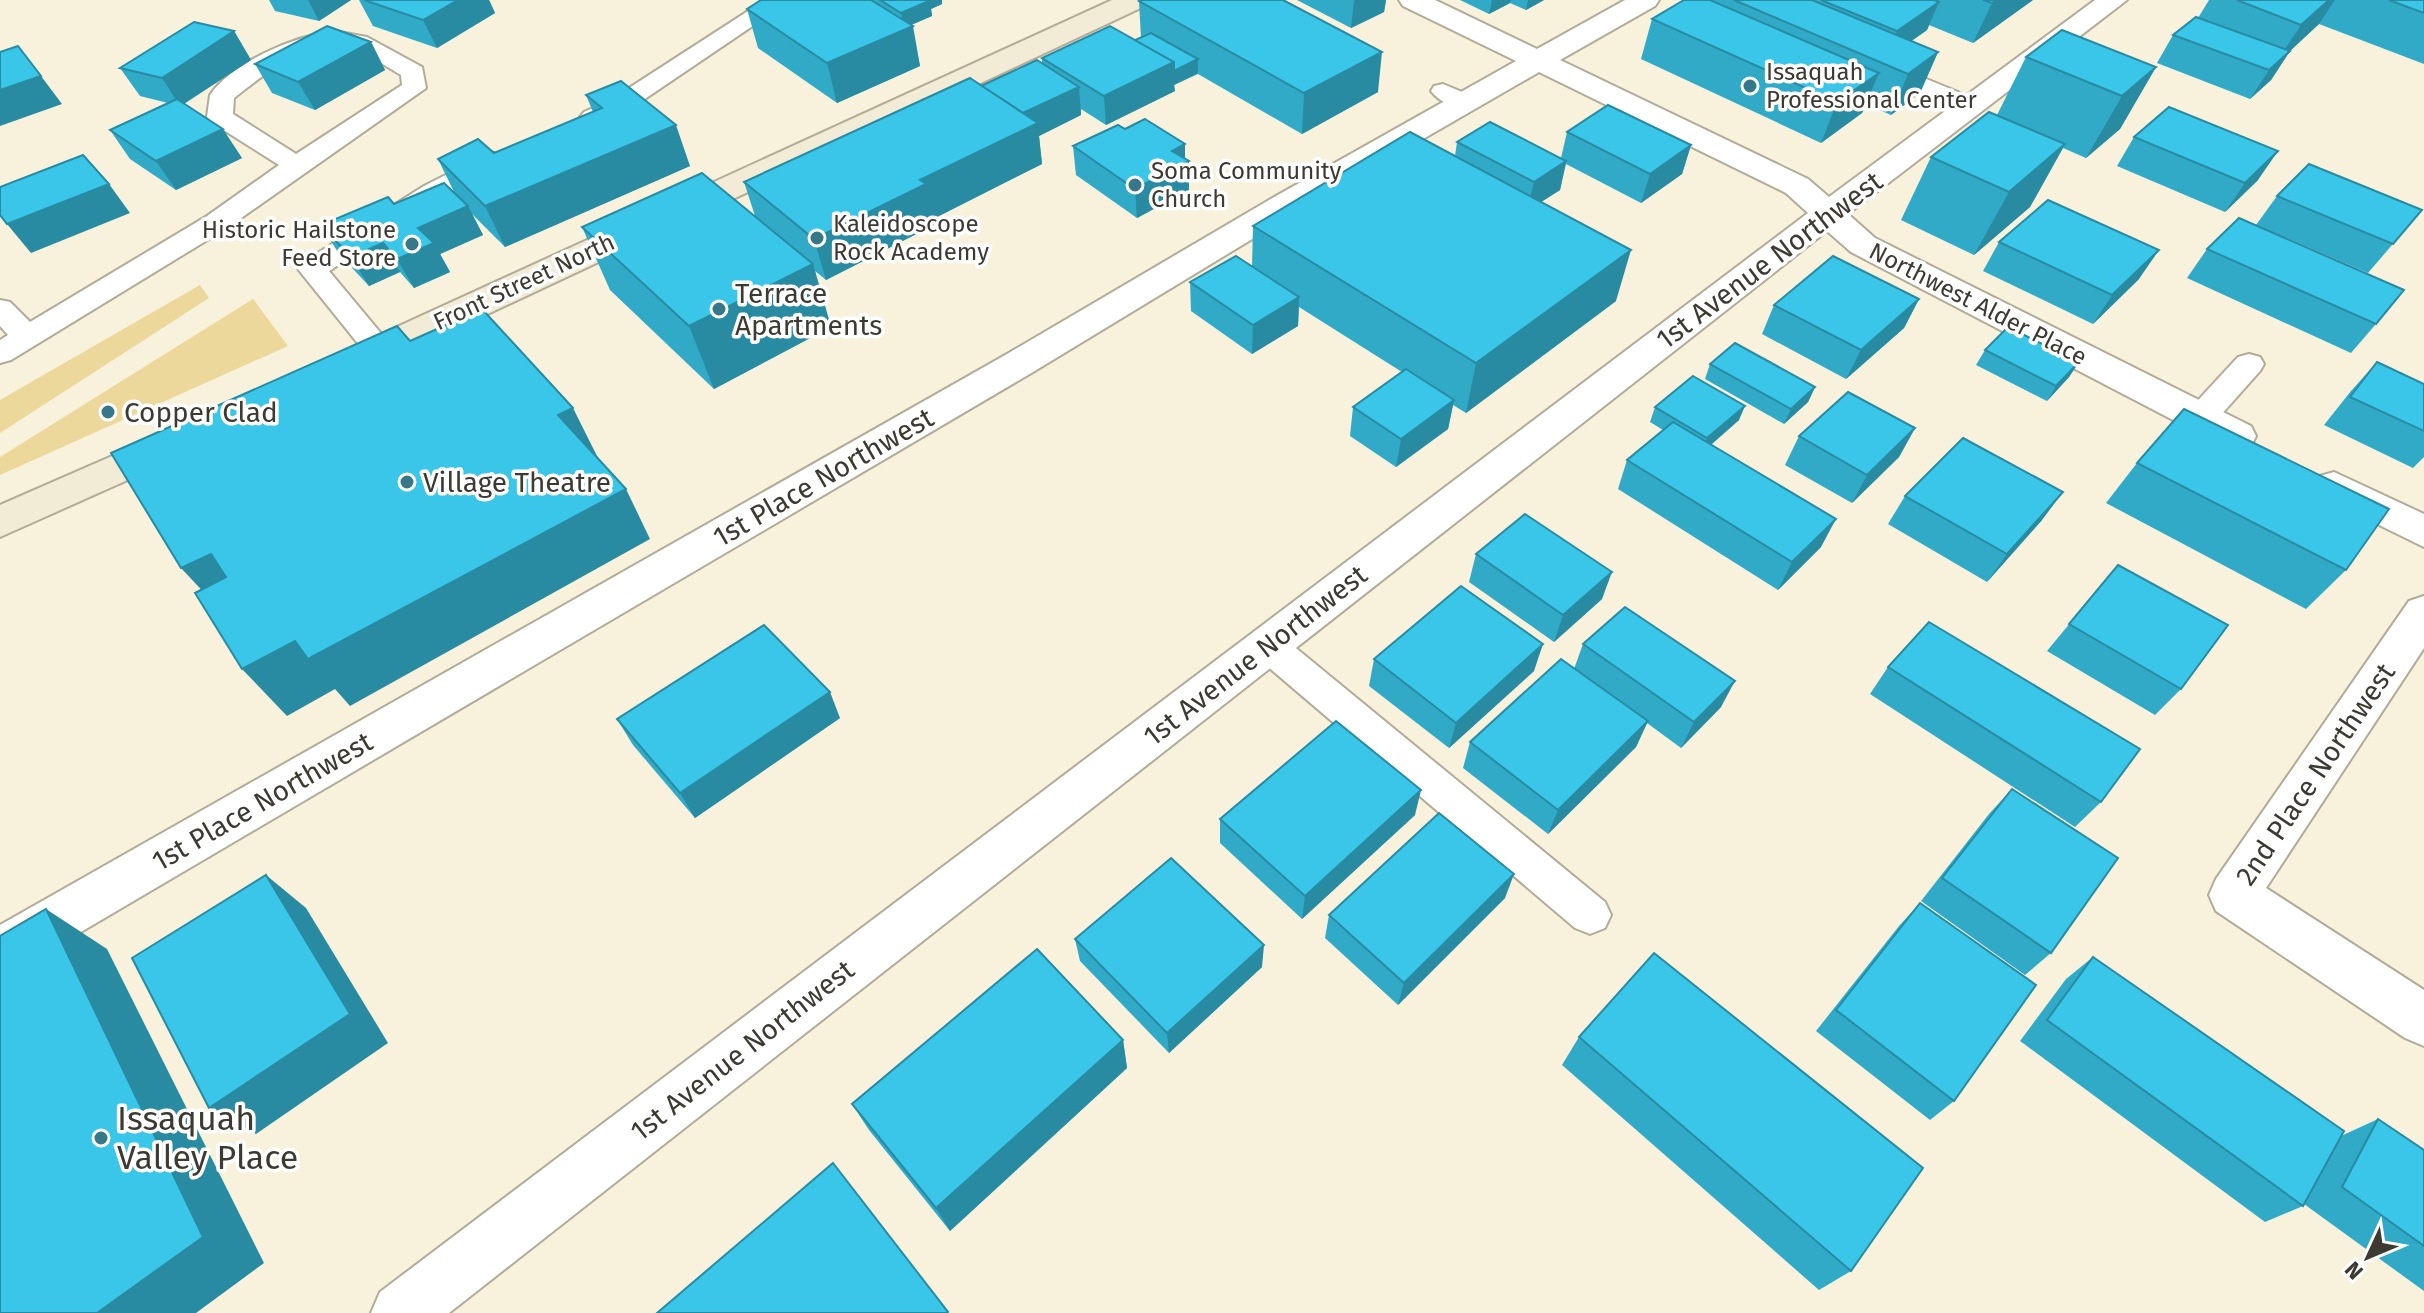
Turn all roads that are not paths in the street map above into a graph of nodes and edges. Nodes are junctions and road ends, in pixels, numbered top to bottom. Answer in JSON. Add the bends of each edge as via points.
{"nodes":[{"id":1,"x":780,"y":0,"type":"edge"},
{"id":2,"x":1135,"y":0,"type":"edge"},
{"id":3,"x":1413,"y":0,"type":"edge"},
{"id":4,"x":1644,"y":0,"type":"edge"},
{"id":5,"x":2113,"y":0,"type":"edge"},
{"id":6,"x":1858,"y":58,"type":"edge"},
{"id":7,"x":1539,"y":59,"type":"junction"},
{"id":8,"x":675,"y":68,"type":"junction"},
{"id":9,"x":699,"y":85,"type":"dead end"},
{"id":10,"x":1971,"y":106,"type":"junction"},
{"id":11,"x":574,"y":124,"type":"edge"},
{"id":12,"x":515,"y":149,"type":"edge"},
{"id":13,"x":296,"y":165,"type":"junction"},
{"id":14,"x":1828,"y":214,"type":"junction"},
{"id":15,"x":0,"y":309,"type":"edge"},
{"id":16,"x":27,"y":337,"type":"junction"},
{"id":17,"x":379,"y":349,"type":"junction"},
{"id":18,"x":0,"y":353,"type":"edge"},
{"id":19,"x":2249,"y":364,"type":"dead end"},
{"id":20,"x":323,"y":375,"type":"edge"},
{"id":21,"x":2200,"y":418,"type":"junction"},
{"id":22,"x":210,"y":427,"type":"edge"},
{"id":23,"x":2270,"y":453,"type":"edge"},
{"id":24,"x":2312,"y":475,"type":"edge"},
{"id":25,"x":0,"y":522,"type":"edge"},
{"id":26,"x":2424,"y":532,"type":"edge"},
{"id":27,"x":2424,"y":613,"type":"edge"},
{"id":28,"x":1267,"y":645,"type":"junction"},
{"id":29,"x":1590,"y":915,"type":"dead end"},
{"id":30,"x":0,"y":952,"type":"edge"},
{"id":31,"x":2424,"y":1020,"type":"edge"},
{"id":32,"x":401,"y":1313,"type":"edge"}],
"edges":[{"from":1,"to":8,"type":"lane"},
{"from":2,"to":17,"type":"main road","name":"Front Street North"},
{"from":3,"to":7,"type":"street","name":"Northwest Alder Place"},
{"from":4,"to":7,"type":"street","name":"1st Place Northwest"},
{"from":5,"to":10,"type":"street","name":"1st Avenue Northwest"},
{"from":6,"to":10,"type":"lane"},
{"from":7,"to":14,"type":"street","name":"Northwest Alder Place","via":[[1797,186]]},
{"from":7,"to":30,"type":"street","name":"1st Place Northwest","via":[[1454,97]]},
{"from":8,"to":9,"type":"lane"},
{"from":8,"to":11,"type":"lane","via":[[618,106]]},
{"from":10,"to":14,"type":"street","name":"1st Avenue Northwest"},
{"from":12,"to":17,"type":"lane","via":[[474,168],[312,269]]},
{"from":13,"to":13,"type":"lane","via":[[414,88],[413,72],[355,41],[333,38],[297,47],[222,95],[220,117]]},
{"from":13,"to":16,"type":"lane","via":[[217,222]]},
{"from":14,"to":21,"type":"street","name":"Northwest Alder Place","via":[[1863,245]]},
{"from":14,"to":28,"type":"street","name":"1st Avenue Northwest"},
{"from":15,"to":16,"type":"lane"},
{"from":16,"to":18,"type":"lane"},
{"from":17,"to":20,"type":"main road","name":"Front Street North"},
{"from":19,"to":21,"type":"lane"},
{"from":21,"to":23,"type":"street","name":"Northwest Alder Place"},
{"from":22,"to":25,"type":"main road"},
{"from":24,"to":26,"type":"street"},
{"from":27,"to":31,"type":"street","name":"2nd Place Northwest","via":[[2234,895]]},
{"from":28,"to":29,"type":"lane"},
{"from":28,"to":32,"type":"street","name":"1st Avenue Northwest"}]}
